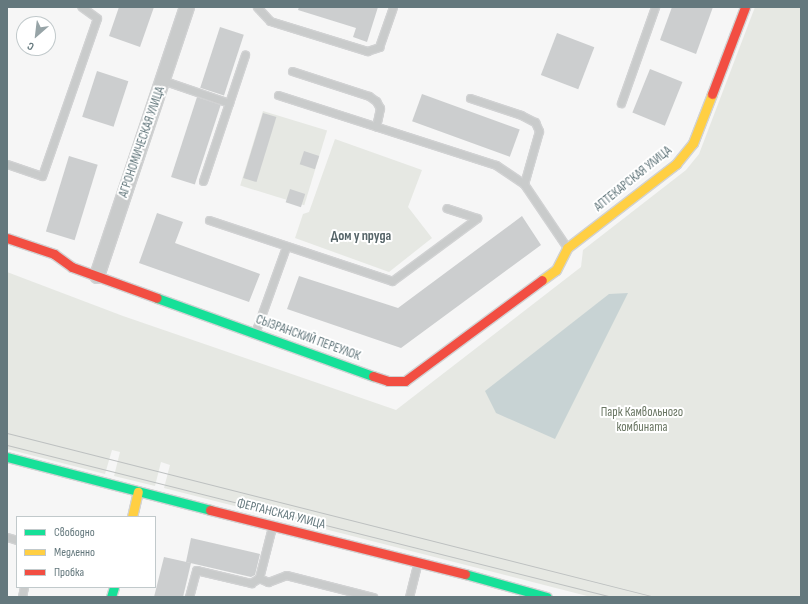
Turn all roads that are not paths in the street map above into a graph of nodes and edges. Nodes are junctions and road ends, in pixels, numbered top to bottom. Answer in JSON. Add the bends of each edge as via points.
{"nodes":[{"id":1,"x":82,"y":7,"type":"edge"},
{"id":2,"x":187,"y":7,"type":"edge"},
{"id":3,"x":257,"y":7,"type":"edge"},
{"id":4,"x":393,"y":7,"type":"edge"},
{"id":5,"x":655,"y":7,"type":"edge"},
{"id":6,"x":745,"y":7,"type":"edge"},
{"id":7,"x":245,"y":55,"type":"dead end"},
{"id":8,"x":292,"y":71,"type":"dead end"},
{"id":9,"x":162,"y":80,"type":"junction"},
{"id":10,"x":278,"y":95,"type":"dead end"},
{"id":11,"x":470,"y":98,"type":"dead end"},
{"id":12,"x":229,"y":103,"type":"junction"},
{"id":13,"x":621,"y":103,"type":"dead end"},
{"id":14,"x":376,"y":127,"type":"junction"},
{"id":15,"x":7,"y":164,"type":"edge"},
{"id":16,"x":203,"y":181,"type":"dead end"},
{"id":17,"x":524,"y":184,"type":"junction"},
{"id":18,"x":447,"y":208,"type":"dead end"},
{"id":19,"x":209,"y":220,"type":"dead end"},
{"id":20,"x":7,"y":238,"type":"edge"},
{"id":21,"x":286,"y":247,"type":"junction"},
{"id":22,"x":567,"y":248,"type":"junction"},
{"id":23,"x":97,"y":276,"type":"junction"},
{"id":24,"x":255,"y":333,"type":"junction"},
{"id":25,"x":7,"y":457,"type":"edge"},
{"id":26,"x":138,"y":492,"type":"junction"},
{"id":27,"x":132,"y":516,"type":"edge"},
{"id":28,"x":272,"y":525,"type":"junction"},
{"id":29,"x":418,"y":561,"type":"junction"},
{"id":30,"x":259,"y":578,"type":"junction"},
{"id":31,"x":189,"y":597,"type":"edge"},
{"id":32,"x":373,"y":597,"type":"edge"},
{"id":33,"x":409,"y":597,"type":"edge"},
{"id":34,"x":548,"y":597,"type":"edge"}],
"edges":[{"from":1,"to":15,"type":"lane","via":[[97,18],[42,176]]},
{"from":2,"to":9,"type":"street","name":"АГРОНОМИЧЕСКАЯ УЛИЦА"},
{"from":3,"to":4,"type":"lane","via":[[270,21],[367,51],[379,47]]},
{"from":5,"to":13,"type":"lane"},
{"from":6,"to":22,"type":"street","name":"АПТЕКАРСКАЯ УЛИЦА","via":[[693,143],[676,164]]},
{"from":7,"to":12,"type":"lane"},
{"from":8,"to":14,"type":"lane","via":[[369,96],[380,108]]},
{"from":9,"to":12,"type":"lane"},
{"from":9,"to":23,"type":"street","name":"АГРОНОМИЧЕСКАЯ УЛИЦА"},
{"from":10,"to":14,"type":"lane"},
{"from":11,"to":17,"type":"lane","via":[[535,122],[539,131]]},
{"from":12,"to":16,"type":"lane"},
{"from":14,"to":17,"type":"lane","via":[[496,165]]},
{"from":17,"to":22,"type":"lane"},
{"from":18,"to":21,"type":"lane","via":[[477,218],[392,281]]},
{"from":19,"to":21,"type":"lane"},
{"from":20,"to":23,"type":"street","name":"СЫЗРАНСКИЙ ПЕРЕУЛОК","via":[[54,254],[72,267]]},
{"from":21,"to":24,"type":"lane"},
{"from":22,"to":24,"type":"street","name":"СЫЗРАНСКИЙ ПЕРЕУЛОК","via":[[556,270],[404,381],[388,381]]},
{"from":23,"to":24,"type":"street","name":"СЫЗРАНСКИЙ ПЕРЕУЛОК"},
{"from":25,"to":26,"type":"street","name":"ФЕРГАНСКАЯ УЛИЦА"},
{"from":26,"to":27,"type":"street"},
{"from":26,"to":28,"type":"street","name":"ФЕРГАНСКАЯ УЛИЦА"},
{"from":28,"to":29,"type":"street","name":"ФЕРГАНСКАЯ УЛИЦА"},
{"from":28,"to":30,"type":"lane"},
{"from":29,"to":33,"type":"lane"},
{"from":29,"to":34,"type":"street","name":"ФЕРГАНСКАЯ УЛИЦА"},
{"from":30,"to":31,"type":"lane","via":[[251,584],[196,570]]},
{"from":30,"to":32,"type":"lane","via":[[268,582],[286,575]]}]}
